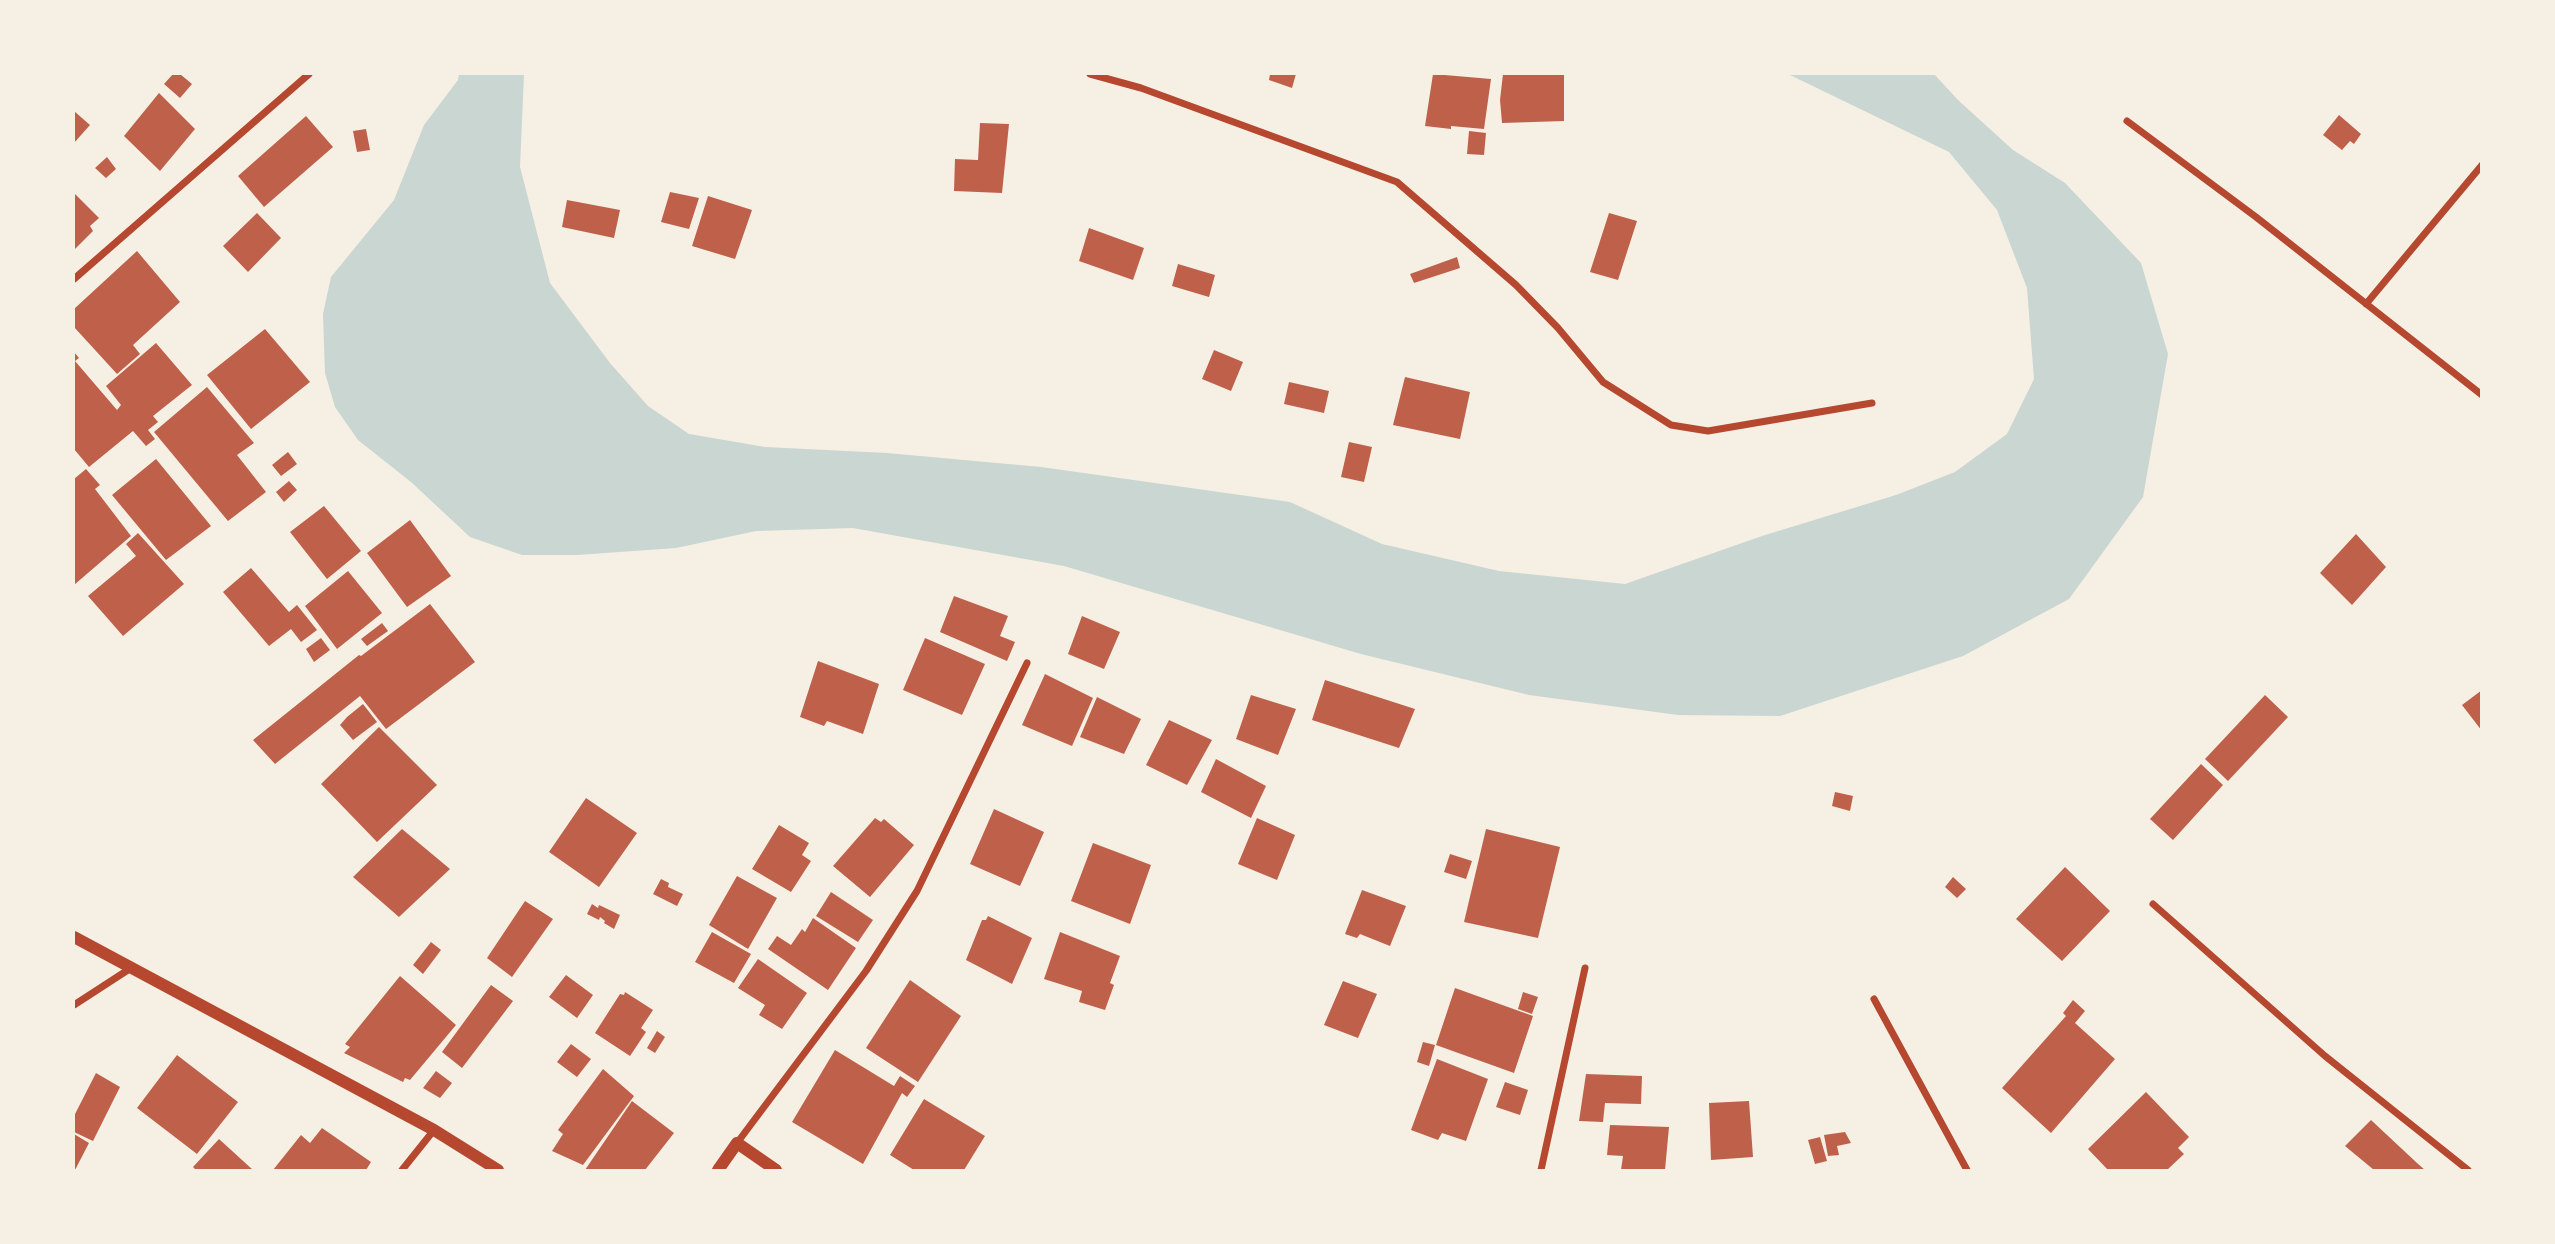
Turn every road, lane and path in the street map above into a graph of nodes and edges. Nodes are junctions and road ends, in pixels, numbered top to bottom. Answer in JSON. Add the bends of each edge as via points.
{"nodes":[{"id":1,"x":309,"y":74,"type":"edge"},
{"id":2,"x":1090,"y":74,"type":"edge"},
{"id":3,"x":2127,"y":121,"type":"dead end"},
{"id":4,"x":2482,"y":165,"type":"edge"},
{"id":5,"x":74,"y":279,"type":"edge"},
{"id":6,"x":2366,"y":304,"type":"junction"},
{"id":7,"x":2482,"y":395,"type":"edge"},
{"id":8,"x":1872,"y":403,"type":"dead end"},
{"id":9,"x":1027,"y":663,"type":"dead end"},
{"id":10,"x":2152,"y":904,"type":"dead end"},
{"id":11,"x":74,"y":937,"type":"edge"},
{"id":12,"x":131,"y":968,"type":"junction"},
{"id":13,"x":1586,"y":968,"type":"dead end"},
{"id":14,"x":1874,"y":999,"type":"dead end"},
{"id":15,"x":74,"y":1005,"type":"edge"},
{"id":16,"x":434,"y":1130,"type":"junction"},
{"id":17,"x":737,"y":1143,"type":"junction"},
{"id":18,"x":402,"y":1171,"type":"edge"},
{"id":19,"x":498,"y":1171,"type":"edge"},
{"id":20,"x":718,"y":1171,"type":"edge"},
{"id":21,"x":776,"y":1171,"type":"edge"},
{"id":22,"x":1541,"y":1171,"type":"edge"},
{"id":23,"x":1967,"y":1171,"type":"edge"},
{"id":24,"x":2468,"y":1171,"type":"edge"}],
"edges":[{"from":1,"to":5,"type":"street"},
{"from":2,"to":8,"type":"street","via":[[1141,88],[1397,182],[1516,285],[1603,382],[1671,425],[1708,431]]},
{"from":3,"to":6,"type":"street"},
{"from":4,"to":6,"type":"street"},
{"from":6,"to":7,"type":"street"},
{"from":9,"to":17,"type":"street","via":[[916,891],[866,971]]},
{"from":10,"to":24,"type":"street","via":[[2325,1056]]},
{"from":11,"to":12,"type":"street"},
{"from":12,"to":15,"type":"street"},
{"from":12,"to":16,"type":"street"},
{"from":13,"to":22,"type":"street"},
{"from":14,"to":23,"type":"street"},
{"from":16,"to":18,"type":"street"},
{"from":16,"to":19,"type":"street"},
{"from":17,"to":20,"type":"street"},
{"from":17,"to":21,"type":"street"}]}
